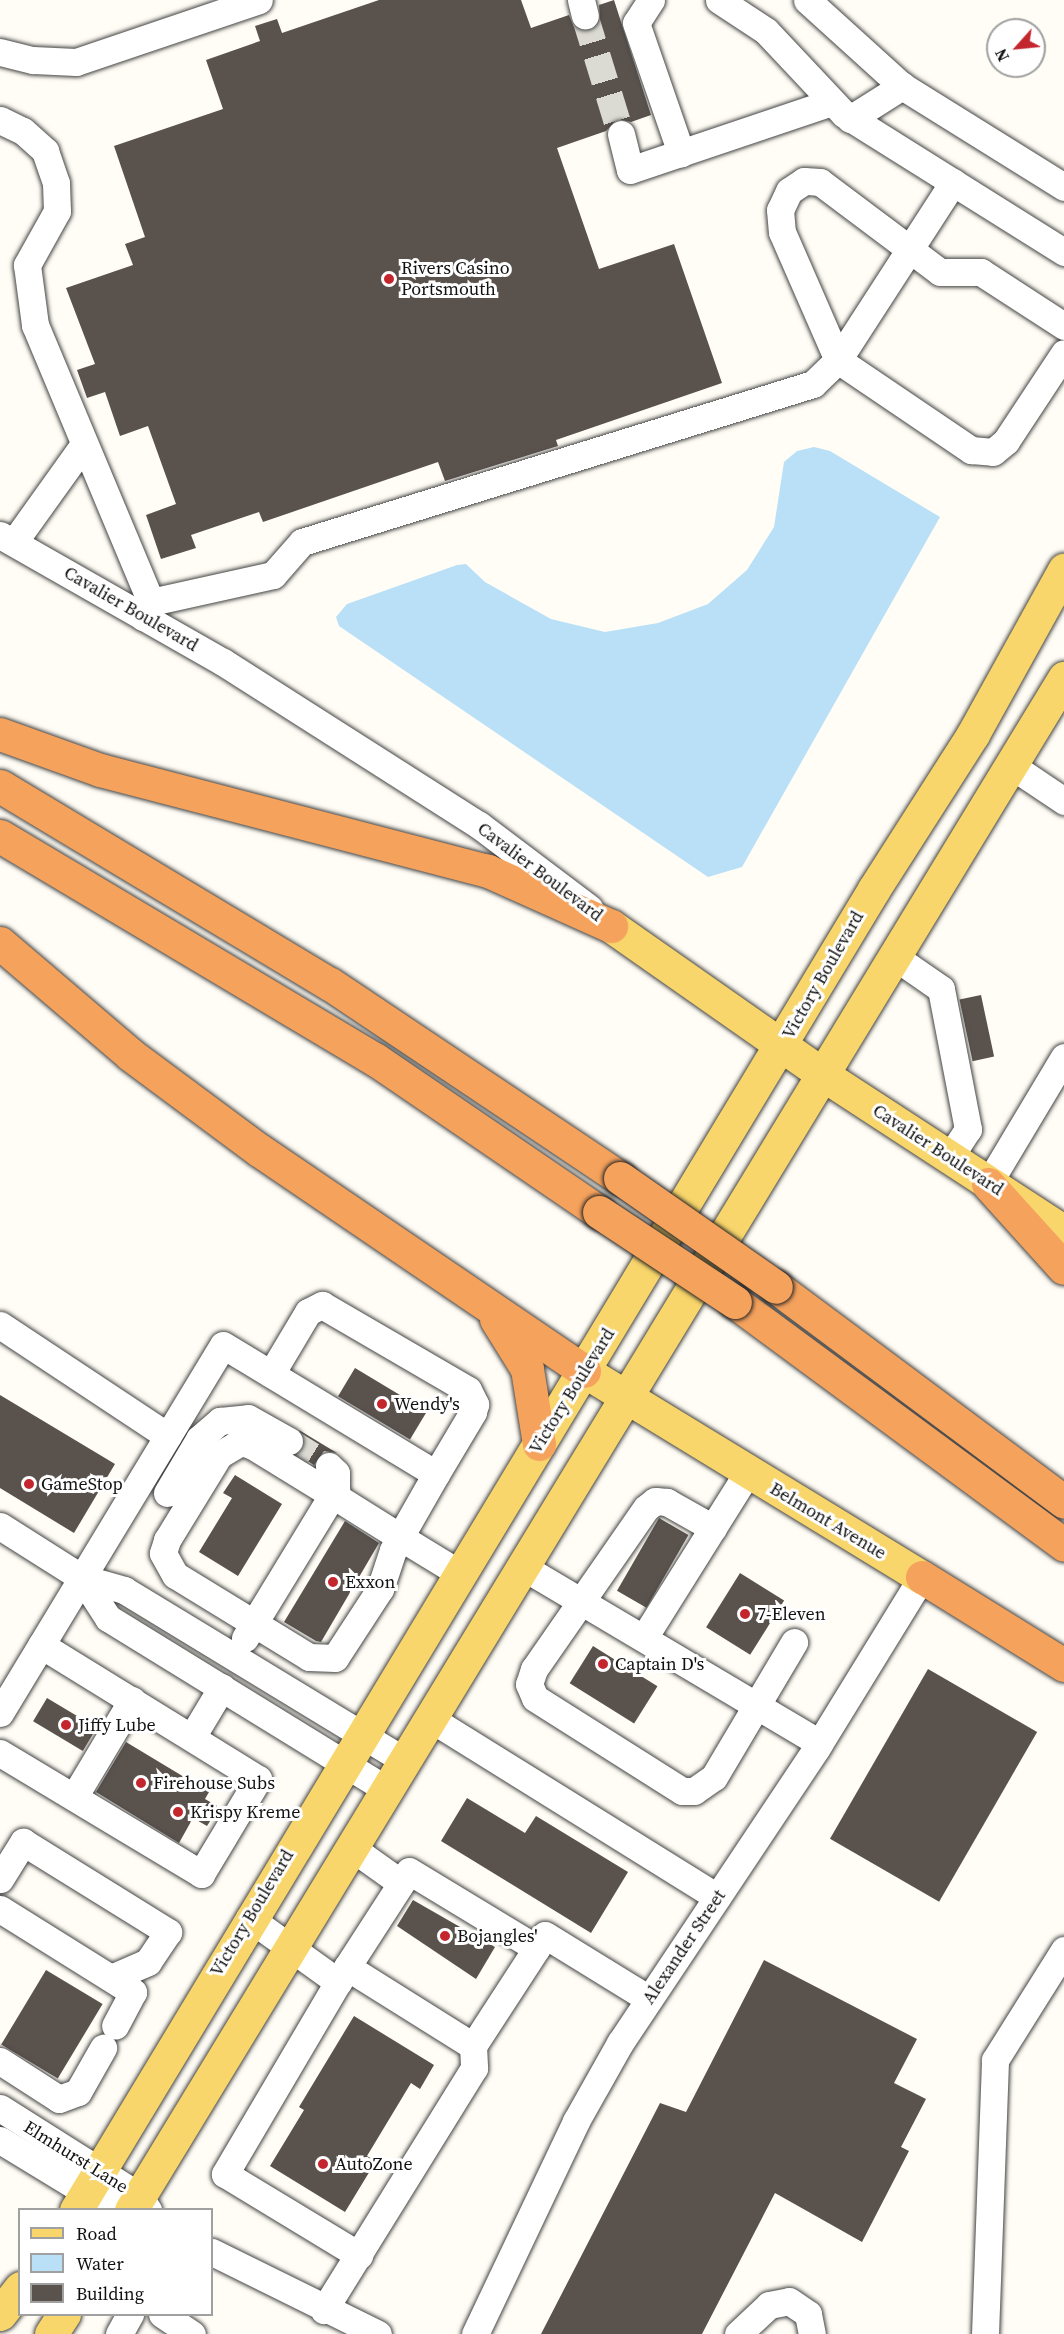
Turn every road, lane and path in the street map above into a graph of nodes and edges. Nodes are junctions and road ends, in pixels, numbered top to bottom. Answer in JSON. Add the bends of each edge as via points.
{"nodes":[{"id":1,"x":259,"y":0,"type":"edge"},
{"id":2,"x":651,"y":0,"type":"edge"},
{"id":3,"x":719,"y":0,"type":"edge"},
{"id":4,"x":807,"y":0,"type":"edge"},
{"id":5,"x":0,"y":52,"type":"edge"},
{"id":6,"x":902,"y":86,"type":"junction"},
{"id":7,"x":841,"y":110,"type":"junction"},
{"id":8,"x":0,"y":120,"type":"edge"},
{"id":9,"x":621,"y":134,"type":"tunnel mouth"},
{"id":10,"x":681,"y":153,"type":"junction"},
{"id":11,"x":952,"y":182,"type":"junction"},
{"id":12,"x":1064,"y":187,"type":"edge"},
{"id":13,"x":912,"y":249,"type":"junction"},
{"id":14,"x":1064,"y":252,"type":"edge"},
{"id":15,"x":1064,"y":326,"type":"edge"},
{"id":16,"x":1064,"y":353,"type":"edge"},
{"id":17,"x":838,"y":360,"type":"junction"},
{"id":18,"x":82,"y":447,"type":"junction"},
{"id":19,"x":7,"y":538,"type":"edge"},
{"id":20,"x":1064,"y":570,"type":"edge"},
{"id":21,"x":147,"y":609,"type":"junction"},
{"id":22,"x":1064,"y":678,"type":"edge"},
{"id":23,"x":0,"y":734,"type":"edge"},
{"id":24,"x":1012,"y":766,"type":"junction"},
{"id":25,"x":0,"y":786,"type":"edge"},
{"id":26,"x":1064,"y":801,"type":"edge"},
{"id":27,"x":0,"y":836,"type":"edge"},
{"id":28,"x":611,"y":926,"type":"junction"},
{"id":29,"x":0,"y":943,"type":"edge"},
{"id":30,"x":895,"y":957,"type":"junction"},
{"id":31,"x":782,"y":1046,"type":"junction"},
{"id":32,"x":1064,"y":1057,"type":"edge"},
{"id":33,"x":825,"y":1076,"type":"junction"},
{"id":34,"x":949,"y":1158,"type":"junction"},
{"id":35,"x":988,"y":1184,"type":"junction"},
{"id":36,"x":1064,"y":1232,"type":"edge"},
{"id":37,"x":1064,"y":1268,"type":"edge"},
{"id":38,"x":490,"y":1310,"type":"junction"},
{"id":39,"x":0,"y":1325,"type":"edge"},
{"id":40,"x":404,"y":1352,"type":"junction"},
{"id":41,"x":584,"y":1371,"type":"junction"},
{"id":42,"x":271,"y":1374,"type":"junction"},
{"id":43,"x":626,"y":1398,"type":"junction"},
{"id":44,"x":168,"y":1436,"type":"junction"},
{"id":45,"x":289,"y":1441,"type":"tunnel mouth"},
{"id":46,"x":539,"y":1444,"type":"junction"},
{"id":47,"x":396,"y":1450,"type":"junction"},
{"id":48,"x":329,"y":1466,"type":"dead end"},
{"id":49,"x":748,"y":1472,"type":"junction"},
{"id":50,"x":436,"y":1474,"type":"junction"},
{"id":51,"x":142,"y":1478,"type":"junction"},
{"id":52,"x":333,"y":1495,"type":"junction"},
{"id":53,"x":177,"y":1499,"type":"junction"},
{"id":54,"x":1064,"y":1502,"type":"edge"},
{"id":55,"x":0,"y":1526,"type":"edge"},
{"id":56,"x":712,"y":1528,"type":"junction"},
{"id":57,"x":400,"y":1537,"type":"junction"},
{"id":58,"x":1064,"y":1545,"type":"edge"},
{"id":59,"x":523,"y":1567,"type":"junction"},
{"id":60,"x":459,"y":1573,"type":"junction"},
{"id":61,"x":921,"y":1577,"type":"junction"},
{"id":62,"x":82,"y":1578,"type":"junction"},
{"id":63,"x":580,"y":1599,"type":"junction"},
{"id":64,"x":254,"y":1623,"type":"junction"},
{"id":65,"x":645,"y":1636,"type":"junction"},
{"id":66,"x":794,"y":1642,"type":"dead end"},
{"id":67,"x":41,"y":1645,"type":"junction"},
{"id":68,"x":234,"y":1657,"type":"junction"},
{"id":69,"x":1064,"y":1665,"type":"edge"},
{"id":70,"x":1064,"y":1683,"type":"edge"},
{"id":71,"x":222,"y":1688,"type":"junction"},
{"id":72,"x":132,"y":1700,"type":"junction"},
{"id":73,"x":757,"y":1704,"type":"junction"},
{"id":74,"x":0,"y":1712,"type":"edge"},
{"id":75,"x":431,"y":1719,"type":"junction"},
{"id":76,"x":362,"y":1734,"type":"junction"},
{"id":77,"x":192,"y":1737,"type":"junction"},
{"id":78,"x":820,"y":1743,"type":"junction"},
{"id":79,"x":0,"y":1753,"type":"edge"},
{"id":80,"x":405,"y":1761,"type":"junction"},
{"id":81,"x":344,"y":1762,"type":"junction"},
{"id":82,"x":388,"y":1790,"type":"junction"},
{"id":83,"x":74,"y":1797,"type":"junction"},
{"id":84,"x":352,"y":1848,"type":"junction"},
{"id":85,"x":405,"y":1877,"type":"junction"},
{"id":86,"x":0,"y":1879,"type":"edge"},
{"id":87,"x":717,"y":1897,"type":"junction"},
{"id":88,"x":0,"y":1909,"type":"edge"},
{"id":89,"x":249,"y":1918,"type":"junction"},
{"id":90,"x":290,"y":1948,"type":"junction"},
{"id":91,"x":536,"y":1948,"type":"junction"},
{"id":92,"x":1064,"y":1950,"type":"edge"},
{"id":93,"x":342,"y":1975,"type":"junction"},
{"id":94,"x":111,"y":1978,"type":"junction"},
{"id":95,"x":649,"y":1999,"type":"junction"},
{"id":96,"x":472,"y":2046,"type":"junction"},
{"id":97,"x":0,"y":2061,"type":"edge"},
{"id":98,"x":0,"y":2108,"type":"edge"},
{"id":99,"x":0,"y":2140,"type":"edge"},
{"id":100,"x":87,"y":2191,"type":"edge"},
{"id":101,"x":133,"y":2206,"type":"edge"},
{"id":102,"x":213,"y":2253,"type":"edge"},
{"id":103,"x":359,"y":2255,"type":"junction"},
{"id":104,"x":18,"y":2291,"type":"edge"},
{"id":105,"x":324,"y":2310,"type":"junction"},
{"id":106,"x":0,"y":2314,"type":"edge"},
{"id":107,"x":63,"y":2316,"type":"edge"},
{"id":108,"x":129,"y":2316,"type":"edge"},
{"id":109,"x":165,"y":2316,"type":"edge"},
{"id":110,"x":51,"y":2334,"type":"edge"},
{"id":111,"x":119,"y":2334,"type":"edge"},
{"id":112,"x":192,"y":2334,"type":"edge"},
{"id":113,"x":378,"y":2334,"type":"edge"},
{"id":114,"x":475,"y":2334,"type":"edge"},
{"id":115,"x":738,"y":2334,"type":"edge"},
{"id":116,"x":812,"y":2334,"type":"edge"},
{"id":117,"x":985,"y":2334,"type":"edge"}],
"edges":[{"from":1,"to":5,"type":"street","via":[[76,62],[33,60]]},
{"from":2,"to":10,"type":"street","via":[[636,23]]},
{"from":3,"to":7,"type":"street","via":[[766,31]]},
{"from":4,"to":6,"type":"street"},
{"from":6,"to":7,"type":"street"},
{"from":6,"to":12,"type":"street"},
{"from":7,"to":10,"type":"street"},
{"from":7,"to":11,"type":"street"},
{"from":8,"to":18,"type":"street","via":[[23,131],[45,151],[56,183],[57,211],[27,265],[35,325]]},
{"from":9,"to":10,"type":"street","via":[[630,170]]},
{"from":11,"to":13,"type":"street"},
{"from":11,"to":14,"type":"street"},
{"from":13,"to":15,"type":"street","via":[[940,272],[981,272]]},
{"from":13,"to":17,"type":"street"},
{"from":13,"to":17,"type":"street","via":[[820,182],[804,181],[789,191],[780,210],[782,232]]},
{"from":16,"to":17,"type":"street","via":[[1006,441],[993,452],[971,450]]},
{"from":17,"to":21,"type":"street","via":[[813,384],[302,542],[273,575]]},
{"from":18,"to":19,"type":"street"},
{"from":18,"to":21,"type":"street"},
{"from":19,"to":21,"type":"street","name":"Cavalier Boulevard"},
{"from":20,"to":31,"type":"main road","name":"Victory Boulevard","via":[[973,734]]},
{"from":21,"to":28,"type":"street","name":"Cavalier Boulevard","via":[[479,825]]},
{"from":22,"to":24,"type":"main road"},
{"from":23,"to":28,"type":"highway","via":[[111,773],[477,868]]},
{"from":24,"to":26,"type":"street"},
{"from":24,"to":30,"type":"main road"},
{"from":25,"to":54,"type":"highway","bridge":true,"via":[[330,984],[620,1178],[776,1287]]},
{"from":27,"to":58,"type":"highway","bridge":true,"via":[[376,1060],[735,1302]]},
{"from":28,"to":31,"type":"main road","name":"Cavalier Boulevard"},
{"from":29,"to":38,"type":"highway","via":[[140,1062],[364,1225]]},
{"from":30,"to":33,"type":"main road"},
{"from":30,"to":34,"type":"street","via":[[941,989],[968,1129]]},
{"from":31,"to":33,"type":"main road","name":"Cavalier Boulevard"},
{"from":31,"to":41,"type":"main road","name":"Victory Boulevard"},
{"from":32,"to":35,"type":"street"},
{"from":33,"to":34,"type":"main road","name":"Cavalier Boulevard"},
{"from":33,"to":43,"type":"main road"},
{"from":34,"to":35,"type":"main road","name":"Cavalier Boulevard"},
{"from":35,"to":36,"type":"main road","name":"Cavalier Boulevard"},
{"from":35,"to":37,"type":"highway"},
{"from":38,"to":41,"type":"highway"},
{"from":38,"to":46,"type":"highway","via":[[527,1370]]},
{"from":39,"to":44,"type":"street"},
{"from":40,"to":42,"type":"street","via":[[322,1305],[308,1312]]},
{"from":40,"to":47,"type":"street","via":[[325,1322],[314,1331],[297,1362],[301,1384],[386,1436]]},
{"from":40,"to":50,"type":"street","via":[[473,1396],[473,1412]]},
{"from":41,"to":43,"type":"main road","name":"Belmont Avenue"},
{"from":41,"to":46,"type":"main road","name":"Victory Boulevard"},
{"from":42,"to":44,"type":"street","via":[[223,1345]]},
{"from":42,"to":47,"type":"street"},
{"from":43,"to":49,"type":"main road","name":"Belmont Avenue"},
{"from":43,"to":59,"type":"main road"},
{"from":44,"to":51,"type":"street"},
{"from":45,"to":53,"type":"street","via":[[248,1418],[220,1421],[199,1439]]},
{"from":46,"to":60,"type":"main road","name":"Victory Boulevard"},
{"from":47,"to":50,"type":"street"},
{"from":48,"to":52,"type":"street","via":[[339,1481]]},
{"from":49,"to":56,"type":"street"},
{"from":49,"to":61,"type":"main road","name":"Belmont Avenue"},
{"from":50,"to":57,"type":"street"},
{"from":51,"to":53,"type":"street"},
{"from":51,"to":62,"type":"street"},
{"from":52,"to":53,"type":"street","via":[[241,1442],[219,1455]]},
{"from":52,"to":57,"type":"street"},
{"from":52,"to":64,"type":"street"},
{"from":53,"to":64,"type":"street","via":[[163,1552],[166,1565]]},
{"from":55,"to":62,"type":"street"},
{"from":56,"to":63,"type":"street","via":[[667,1502],[656,1501],[602,1576]]},
{"from":56,"to":65,"type":"street"},
{"from":57,"to":60,"type":"street"},
{"from":57,"to":64,"type":"street","via":[[380,1589],[335,1658],[309,1657]]},
{"from":59,"to":63,"type":"street"},
{"from":59,"to":75,"type":"main road"},
{"from":60,"to":76,"type":"main road","name":"Victory Boulevard"},
{"from":61,"to":69,"type":"highway"},
{"from":61,"to":70,"type":"street","name":"Belmont Avenue"},
{"from":61,"to":78,"type":"street","name":"Alexander Street"},
{"from":62,"to":67,"type":"street"},
{"from":62,"to":68,"type":"street","via":[[124,1590]]},
{"from":62,"to":71,"type":"street","via":[[108,1618]]},
{"from":63,"to":65,"type":"street"},
{"from":63,"to":73,"type":"street","via":[[534,1669],[529,1684],[535,1698],[682,1791],[705,1788]]},
{"from":64,"to":68,"type":"street"},
{"from":65,"to":73,"type":"street"},
{"from":66,"to":73,"type":"street"},
{"from":67,"to":72,"type":"street"},
{"from":67,"to":74,"type":"street"},
{"from":68,"to":76,"type":"street"},
{"from":71,"to":77,"type":"street"},
{"from":71,"to":81,"type":"street"},
{"from":72,"to":77,"type":"street"},
{"from":72,"to":83,"type":"street"},
{"from":73,"to":78,"type":"street"},
{"from":75,"to":80,"type":"main road"},
{"from":75,"to":87,"type":"street"},
{"from":76,"to":80,"type":"street"},
{"from":76,"to":81,"type":"main road","name":"Victory Boulevard"},
{"from":77,"to":83,"type":"street","via":[[258,1779],[201,1874]]},
{"from":78,"to":87,"type":"street","name":"Alexander Street"},
{"from":79,"to":83,"type":"street"},
{"from":80,"to":82,"type":"main road"},
{"from":81,"to":82,"type":"street"},
{"from":81,"to":89,"type":"main road","name":"Victory Boulevard"},
{"from":82,"to":84,"type":"main road"},
{"from":84,"to":85,"type":"street"},
{"from":84,"to":90,"type":"main road"},
{"from":85,"to":91,"type":"street"},
{"from":85,"to":93,"type":"street"},
{"from":86,"to":94,"type":"street","via":[[23,1842],[168,1932],[148,1962]]},
{"from":87,"to":95,"type":"street","name":"Alexander Street"},
{"from":88,"to":94,"type":"street"},
{"from":89,"to":90,"type":"street"},
{"from":89,"to":100,"type":"main road","name":"Victory Boulevard"},
{"from":90,"to":93,"type":"street"},
{"from":90,"to":101,"type":"main road"},
{"from":91,"to":95,"type":"street","via":[[545,1935]]},
{"from":91,"to":96,"type":"street"},
{"from":92,"to":117,"type":"street","via":[[995,2060]]},
{"from":93,"to":96,"type":"street"},
{"from":93,"to":103,"type":"street","via":[[225,2174]]},
{"from":94,"to":97,"type":"street","via":[[134,1992],[78,2092],[59,2099]]},
{"from":95,"to":114,"type":"street","name":"Alexander Street","via":[[576,2121]]},
{"from":96,"to":103,"type":"street","via":[[474,2068]]},
{"from":98,"to":100,"type":"street","name":"Elmhurst Lane"},
{"from":99,"to":100,"type":"street","name":"Elmhurst Lane"},
{"from":100,"to":101,"type":"street","name":"Elmhurst Lane"},
{"from":102,"to":105,"type":"street"},
{"from":103,"to":105,"type":"street"},
{"from":104,"to":106,"type":"main road"},
{"from":105,"to":113,"type":"street"},
{"from":107,"to":110,"type":"main road"},
{"from":108,"to":111,"type":"street"},
{"from":109,"to":112,"type":"street"},
{"from":115,"to":116,"type":"street","via":[[769,2305],[789,2301],[807,2314]]}]}
